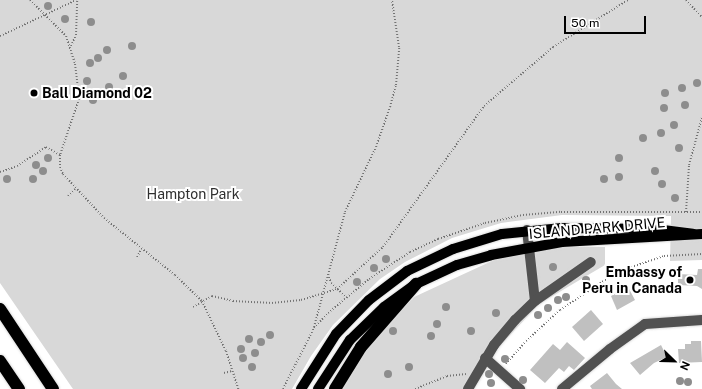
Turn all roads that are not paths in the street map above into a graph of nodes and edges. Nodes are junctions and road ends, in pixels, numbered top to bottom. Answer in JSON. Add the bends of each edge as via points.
{"nodes":[{"id":1,"x":527,"y":230,"type":"junction"},
{"id":2,"x":697,"y":234,"type":"edge"},
{"id":3,"x":528,"y":247,"type":"junction"},
{"id":4,"x":591,"y":262,"type":"dead end"},
{"id":5,"x":416,"y":284,"type":"junction"},
{"id":6,"x":535,"y":301,"type":"junction"},
{"id":7,"x":0,"y":309,"type":"edge"},
{"id":8,"x":702,"y":320,"type":"edge"},
{"id":9,"x":485,"y":358,"type":"junction"},
{"id":10,"x":0,"y":361,"type":"edge"},
{"id":11,"x":19,"y":389,"type":"edge"},
{"id":12,"x":53,"y":389,"type":"edge"},
{"id":13,"x":301,"y":389,"type":"edge"},
{"id":14,"x":318,"y":389,"type":"edge"},
{"id":15,"x":334,"y":389,"type":"edge"},
{"id":16,"x":468,"y":389,"type":"edge"},
{"id":17,"x":520,"y":389,"type":"edge"},
{"id":18,"x":562,"y":389,"type":"edge"}],
"edges":[{"from":1,"to":2,"type":"main road","name":"ISLAND PARK DRIVE","via":[[584,227],[655,229]]},
{"from":1,"to":3,"type":"street"},
{"from":1,"to":13,"type":"main road","name":"ISLAND PARK DRIVE","via":[[502,234],[453,250],[420,264],[388,284],[336,334]]},
{"from":2,"to":3,"type":"main road","name":"ISLAND PARK DRIVE"},
{"from":3,"to":5,"type":"main road","name":"ISLAND PARK DRIVE","via":[[475,259]]},
{"from":3,"to":6,"type":"street"},
{"from":4,"to":6,"type":"street"},
{"from":5,"to":14,"type":"main road","name":"ISLAND PARK DRIVE","via":[[389,302],[360,330],[341,351]]},
{"from":5,"to":15,"type":"highway","via":[[361,346]]},
{"from":6,"to":9,"type":"street","via":[[504,332]]},
{"from":7,"to":12,"type":"highway"},
{"from":8,"to":18,"type":"street","via":[[645,324]]},
{"from":9,"to":16,"type":"street"},
{"from":9,"to":17,"type":"street"},
{"from":10,"to":11,"type":"highway"}]}
